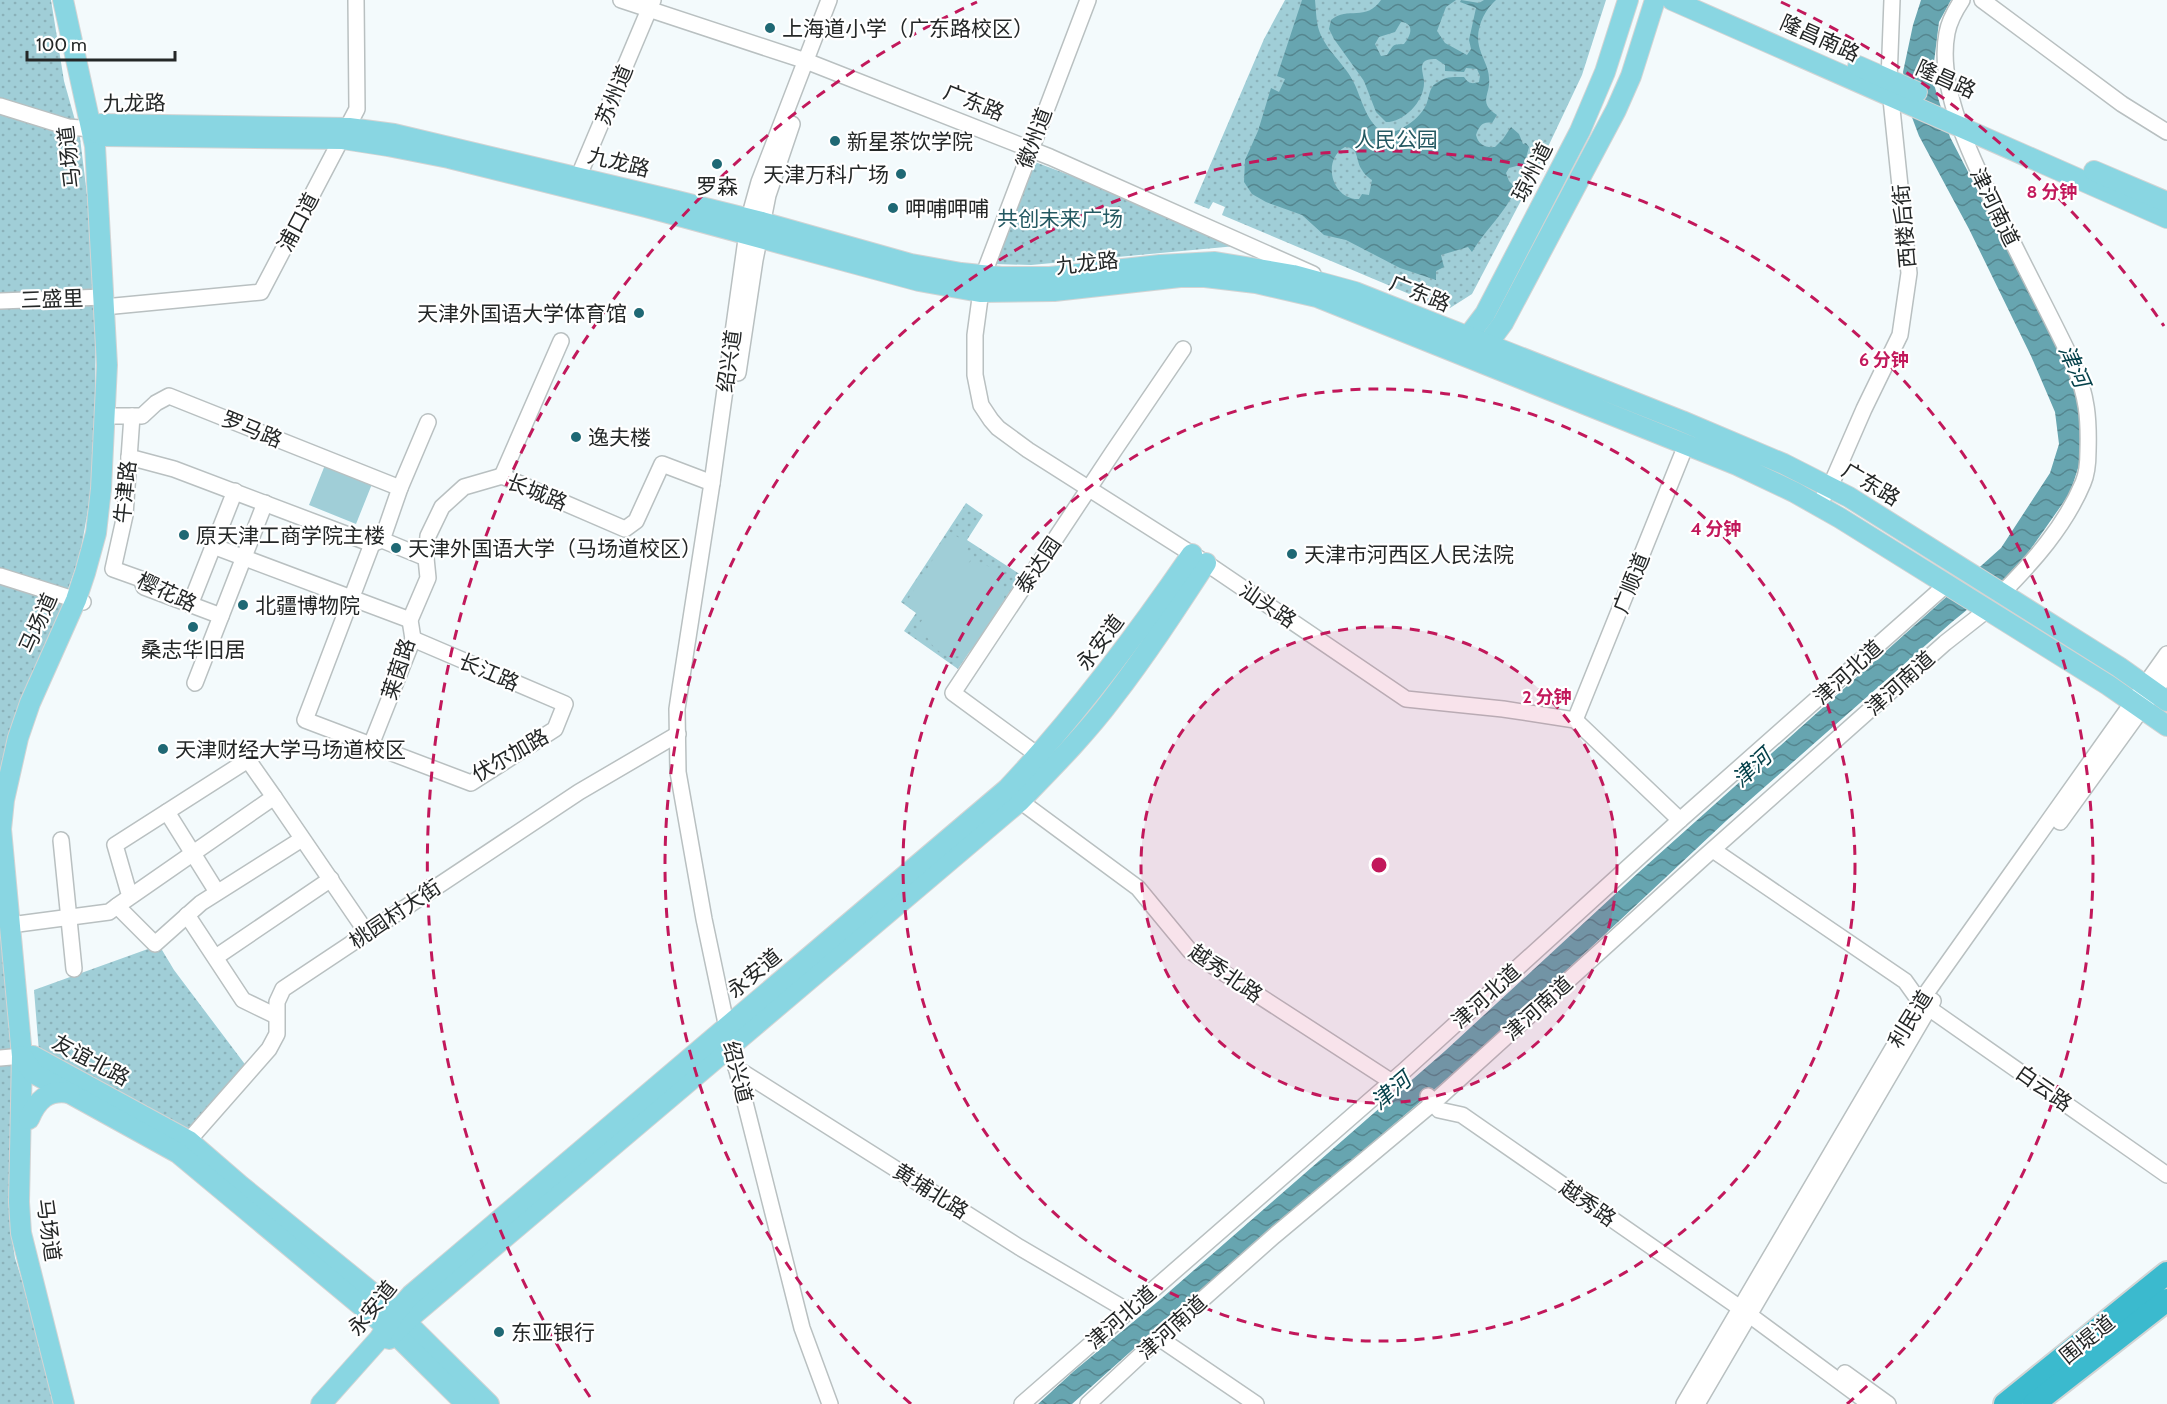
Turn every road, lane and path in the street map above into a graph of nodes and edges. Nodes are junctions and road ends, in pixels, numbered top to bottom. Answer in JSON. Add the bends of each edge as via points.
{"nodes":[{"id":1,"x":63,"y":0,"type":"edge"},
{"id":2,"x":72,"y":0,"type":"edge"},
{"id":3,"x":356,"y":0,"type":"edge"},
{"id":4,"x":621,"y":0,"type":"edge"},
{"id":5,"x":830,"y":0,"type":"edge"},
{"id":6,"x":837,"y":0,"type":"edge"},
{"id":7,"x":1088,"y":0,"type":"edge"},
{"id":8,"x":1628,"y":0,"type":"edge"},
{"id":9,"x":1655,"y":0,"type":"edge"},
{"id":10,"x":1672,"y":0,"type":"edge"},
{"id":11,"x":1704,"y":0,"type":"edge"},
{"id":12,"x":1892,"y":0,"type":"edge"},
{"id":13,"x":1962,"y":0,"type":"edge"},
{"id":14,"x":1982,"y":0,"type":"edge"},
{"id":15,"x":651,"y":5,"type":"edge"},
{"id":16,"x":809,"y":62,"type":"junction"},
{"id":17,"x":1894,"y":89,"type":"junction"},
{"id":18,"x":0,"y":106,"type":"edge"},
{"id":19,"x":1953,"y":115,"type":"junction"},
{"id":20,"x":102,"y":124,"type":"junction"},
{"id":21,"x":2167,"y":132,"type":"edge"},
{"id":22,"x":346,"y":134,"type":"junction"},
{"id":23,"x":1029,"y":150,"type":"junction"},
{"id":24,"x":576,"y":183,"type":"junction"},
{"id":25,"x":2167,"y":202,"type":"edge"},
{"id":26,"x":2167,"y":218,"type":"edge"},
{"id":27,"x":754,"y":228,"type":"junction"},
{"id":28,"x":981,"y":284,"type":"junction"},
{"id":29,"x":1355,"y":292,"type":"junction"},
{"id":30,"x":0,"y":301,"type":"edge"},
{"id":31,"x":107,"y":303,"type":"junction"},
{"id":32,"x":1338,"y":304,"type":"joint"},
{"id":33,"x":1469,"y":338,"type":"junction"},
{"id":34,"x":561,"y":341,"type":"dead end"},
{"id":35,"x":1488,"y":345,"type":"junction"},
{"id":36,"x":1183,"y":349,"type":"dead end"},
{"id":37,"x":1453,"y":352,"type":"junction"},
{"id":38,"x":1473,"y":360,"type":"junction"},
{"id":39,"x":117,"y":416,"type":"junction"},
{"id":40,"x":428,"y":422,"type":"dead end"},
{"id":41,"x":1686,"y":445,"type":"junction"},
{"id":42,"x":129,"y":457,"type":"junction"},
{"id":43,"x":502,"y":476,"type":"junction"},
{"id":44,"x":712,"y":483,"type":"junction"},
{"id":45,"x":1830,"y":486,"type":"junction"},
{"id":46,"x":400,"y":488,"type":"junction"},
{"id":47,"x":1090,"y":488,"type":"junction"},
{"id":48,"x":235,"y":491,"type":"junction"},
{"id":49,"x":265,"y":503,"type":"junction"},
{"id":50,"x":1818,"y":505,"type":"junction"},
{"id":51,"x":377,"y":542,"type":"junction"},
{"id":52,"x":213,"y":546,"type":"junction"},
{"id":53,"x":244,"y":557,"type":"junction"},
{"id":54,"x":426,"y":558,"type":"junction"},
{"id":55,"x":1199,"y":559,"type":"junction"},
{"id":56,"x":113,"y":568,"type":"joint"},
{"id":57,"x":0,"y":576,"type":"edge"},
{"id":58,"x":1947,"y":584,"type":"junction"},
{"id":59,"x":2001,"y":594,"type":"junction"},
{"id":60,"x":352,"y":598,"type":"junction"},
{"id":61,"x":79,"y":601,"type":"junction"},
{"id":62,"x":190,"y":605,"type":"junction"},
{"id":63,"x":1987,"y":610,"type":"junction"},
{"id":64,"x":221,"y":616,"type":"junction"},
{"id":65,"x":410,"y":620,"type":"junction"},
{"id":66,"x":413,"y":639,"type":"junction"},
{"id":67,"x":2167,"y":654,"type":"edge"},
{"id":68,"x":2167,"y":674,"type":"edge"},
{"id":69,"x":195,"y":683,"type":"dead end"},
{"id":70,"x":2156,"y":693,"type":"edge"},
{"id":71,"x":565,"y":704,"type":"joint"},
{"id":72,"x":2138,"y":705,"type":"junction"},
{"id":73,"x":1575,"y":720,"type":"junction"},
{"id":74,"x":2167,"y":726,"type":"edge"},
{"id":75,"x":678,"y":734,"type":"junction"},
{"id":76,"x":371,"y":745,"type":"junction"},
{"id":77,"x":1039,"y":756,"type":"junction"},
{"id":78,"x":274,"y":797,"type":"junction"},
{"id":79,"x":1020,"y":801,"type":"junction"},
{"id":80,"x":167,"y":812,"type":"junction"},
{"id":81,"x":1680,"y":820,"type":"junction"},
{"id":82,"x":302,"y":839,"type":"junction"},
{"id":83,"x":61,"y":840,"type":"dead end"},
{"id":84,"x":1713,"y":850,"type":"junction"},
{"id":85,"x":193,"y":854,"type":"junction"},
{"id":86,"x":331,"y":879,"type":"junction"},
{"id":87,"x":218,"y":892,"type":"junction"},
{"id":88,"x":130,"y":897,"type":"junction"},
{"id":89,"x":117,"y":906,"type":"junction"},
{"id":90,"x":188,"y":915,"type":"junction"},
{"id":91,"x":69,"y":917,"type":"junction"},
{"id":92,"x":18,"y":924,"type":"junction"},
{"id":93,"x":367,"y":933,"type":"junction"},
{"id":94,"x":216,"y":957,"type":"junction"},
{"id":95,"x":74,"y":969,"type":"dead end"},
{"id":96,"x":1924,"y":1005,"type":"junction"},
{"id":97,"x":276,"y":1016,"type":"junction"},
{"id":98,"x":727,"y":1027,"type":"junction"},
{"id":99,"x":731,"y":1047,"type":"junction"},
{"id":100,"x":0,"y":1058,"type":"edge"},
{"id":101,"x":29,"y":1062,"type":"junction"},
{"id":102,"x":736,"y":1068,"type":"junction"},
{"id":103,"x":1392,"y":1082,"type":"junction"},
{"id":104,"x":73,"y":1094,"type":"junction"},
{"id":105,"x":1431,"y":1100,"type":"junction"},
{"id":106,"x":29,"y":1119,"type":"junction"},
{"id":107,"x":183,"y":1147,"type":"junction"},
{"id":108,"x":2167,"y":1175,"type":"edge"},
{"id":109,"x":2167,"y":1273,"type":"edge"},
{"id":110,"x":2167,"y":1300,"type":"edge"},
{"id":111,"x":1128,"y":1311,"type":"junction"},
{"id":112,"x":1747,"y":1311,"type":"junction"},
{"id":113,"x":396,"y":1324,"type":"junction"},
{"id":114,"x":1159,"y":1338,"type":"junction"},
{"id":115,"x":64,"y":1404,"type":"edge"},
{"id":116,"x":73,"y":1404,"type":"edge"},
{"id":117,"x":321,"y":1404,"type":"edge"},
{"id":118,"x":331,"y":1404,"type":"edge"},
{"id":119,"x":466,"y":1404,"type":"edge"},
{"id":120,"x":489,"y":1404,"type":"edge"},
{"id":121,"x":830,"y":1404,"type":"edge"},
{"id":122,"x":1022,"y":1404,"type":"edge"},
{"id":123,"x":1088,"y":1404,"type":"edge"},
{"id":124,"x":1256,"y":1404,"type":"edge"},
{"id":125,"x":1684,"y":1404,"type":"edge"},
{"id":126,"x":1697,"y":1404,"type":"edge"},
{"id":127,"x":1870,"y":1404,"type":"edge"},
{"id":128,"x":1888,"y":1404,"type":"edge"},
{"id":129,"x":2005,"y":1404,"type":"edge"},
{"id":130,"x":2034,"y":1404,"type":"edge"}],
"edges":[{"from":1,"to":20,"type":"main road","name":"马场道"},
{"from":2,"to":20,"type":"main road","name":"马场道"},
{"from":3,"to":22,"type":"street","name":"浦口道","via":[[357,109]]},
{"from":4,"to":15,"type":"street","name":"广东路"},
{"from":5,"to":16,"type":"street","name":"绍兴道"},
{"from":6,"to":16,"type":"street","name":"绍兴道"},
{"from":7,"to":23,"type":"street","name":"徽州道"},
{"from":8,"to":33,"type":"main road","name":"琼州道","via":[[1605,72],[1580,131]]},
{"from":9,"to":35,"type":"main road","via":[[1616,110]]},
{"from":10,"to":17,"type":"main road","name":"隆昌南路"},
{"from":11,"to":17,"type":"main road","name":"隆昌路"},
{"from":12,"to":17,"type":"street","name":"西楼后街"},
{"from":13,"to":19,"type":"street","name":"津河南道","via":[[1947,33]]},
{"from":14,"to":21,"type":"street","via":[[2122,104]]},
{"from":15,"to":16,"type":"street","name":"广东路"},
{"from":15,"to":24,"type":"street","name":"苏州道"},
{"from":16,"to":23,"type":"street","name":"广东路"},
{"from":16,"to":27,"type":"street","name":"绍兴道"},
{"from":17,"to":19,"type":"main road","name":"隆昌路"},
{"from":17,"to":45,"type":"street","name":"西楼后街","via":[[1909,262],[1900,335]]},
{"from":18,"to":20,"type":"street","via":[[68,127]]},
{"from":19,"to":25,"type":"main road","name":"隆昌路"},
{"from":19,"to":26,"type":"main road","name":"隆昌路"},
{"from":19,"to":59,"type":"street","name":"津河南道","via":[[2074,365],[2089,412],[2084,481],[2034,560]]},
{"from":20,"to":22,"type":"main road","name":"九龙路"},
{"from":20,"to":31,"type":"main road","name":"马场道","via":[[95,146]]},
{"from":22,"to":24,"type":"main road","name":"九龙路"},
{"from":22,"to":31,"type":"street","name":"浦口道","via":[[261,292]]},
{"from":23,"to":28,"type":"street","name":"徽州道"},
{"from":23,"to":29,"type":"street","name":"广东路"},
{"from":24,"to":27,"type":"main road","name":"九龙路"},
{"from":27,"to":28,"type":"main road","name":"九龙路"},
{"from":27,"to":44,"type":"street","name":"绍兴道"},
{"from":27,"to":75,"type":"street","name":"绍兴道","via":[[688,697]]},
{"from":28,"to":29,"type":"main road","name":"九龙路","via":[[1215,262],[1293,275]]},
{"from":28,"to":32,"type":"main road","name":"九龙路","via":[[1054,291],[1205,277],[1287,289]]},
{"from":28,"to":47,"type":"street","name":"汕头路","via":[[975,365],[981,405],[998,428]]},
{"from":29,"to":33,"type":"main road","name":"广东路"},
{"from":30,"to":31,"type":"street","name":"三盛里"},
{"from":31,"to":39,"type":"main road","name":"马场道","via":[[107,365]]},
{"from":32,"to":37,"type":"main road","name":"广东路"},
{"from":33,"to":35,"type":"main road","name":"广东路"},
{"from":33,"to":37,"type":"main road","name":"琼州道"},
{"from":34,"to":43,"type":"street"},
{"from":35,"to":38,"type":"main road"},
{"from":35,"to":45,"type":"main road","name":"广东路","via":[[1735,442]]},
{"from":36,"to":47,"type":"street","name":"泰达园"},
{"from":37,"to":38,"type":"main road","name":"广东路"},
{"from":38,"to":41,"type":"main road","name":"广东路"},
{"from":39,"to":42,"type":"street","name":"牛津路"},
{"from":39,"to":46,"type":"street","name":"罗马路","via":[[142,416],[169,396]]},
{"from":39,"to":61,"type":"main road","name":"马场道"},
{"from":40,"to":46,"type":"street"},
{"from":41,"to":50,"type":"main road","name":"广东路"},
{"from":41,"to":73,"type":"street","name":"广顺道"},
{"from":42,"to":48,"type":"street"},
{"from":42,"to":56,"type":"street","name":"牛津路","via":[[125,515]]},
{"from":43,"to":44,"type":"street","name":"长城路","via":[[625,529],[636,521],[663,464]]},
{"from":43,"to":54,"type":"street","name":"长城路","via":[[464,488],[442,507],[428,536]]},
{"from":44,"to":75,"type":"street","name":"绍兴道","via":[[679,699]]},
{"from":45,"to":50,"type":"street","name":"西楼后街"},
{"from":45,"to":59,"type":"main road","name":"广东路"},
{"from":46,"to":51,"type":"street"},
{"from":47,"to":55,"type":"street","name":"汕头路"},
{"from":47,"to":77,"type":"street","name":"泰达园","via":[[953,693]]},
{"from":48,"to":49,"type":"street"},
{"from":48,"to":52,"type":"street"},
{"from":49,"to":51,"type":"street"},
{"from":49,"to":53,"type":"street"},
{"from":50,"to":58,"type":"main road","name":"广东路"},
{"from":51,"to":54,"type":"street"},
{"from":51,"to":60,"type":"street"},
{"from":52,"to":53,"type":"street"},
{"from":52,"to":62,"type":"street"},
{"from":53,"to":60,"type":"street"},
{"from":53,"to":64,"type":"street"},
{"from":54,"to":65,"type":"street","name":"莱茵路","via":[[428,578]]},
{"from":55,"to":73,"type":"street","name":"汕头路","via":[[1406,699]]},
{"from":55,"to":77,"type":"main road","name":"永安道"},
{"from":55,"to":79,"type":"main road","name":"永安道","via":[[1164,628],[1112,700]]},
{"from":56,"to":62,"type":"street","name":"樱花路","via":[[141,579],[144,587]]},
{"from":57,"to":61,"type":"street"},
{"from":58,"to":63,"type":"main road","name":"广东路"},
{"from":58,"to":81,"type":"street","name":"津河北道"},
{"from":59,"to":70,"type":"main road","name":"广东路"},
{"from":60,"to":65,"type":"street"},
{"from":60,"to":76,"type":"street","name":"伏尔加路","via":[[305,720]]},
{"from":61,"to":92,"type":"main road","name":"马场道","via":[[36,709],[14,791],[12,848]]},
{"from":61,"to":101,"type":"main road","name":"马场道","via":[[30,703],[18,738],[2,816],[1,841]]},
{"from":62,"to":64,"type":"street","name":"樱花路"},
{"from":63,"to":72,"type":"main road","name":"广东路"},
{"from":63,"to":84,"type":"street","name":"津河南道"},
{"from":64,"to":69,"type":"street"},
{"from":65,"to":66,"type":"street","name":"莱茵路"},
{"from":66,"to":71,"type":"street","name":"长江路"},
{"from":66,"to":76,"type":"street","name":"莱茵路"},
{"from":67,"to":70,"type":"street","name":"利民道"},
{"from":68,"to":70,"type":"street","name":"利民道"},
{"from":70,"to":72,"type":"street","name":"利民道"},
{"from":71,"to":76,"type":"street","name":"伏尔加路","via":[[555,729],[471,783]]},
{"from":72,"to":74,"type":"main road","name":"广东路"},
{"from":72,"to":96,"type":"street","name":"利民道"},
{"from":73,"to":81,"type":"street"},
{"from":75,"to":93,"type":"street","name":"桃园村大街","via":[[579,792]]},
{"from":75,"to":98,"type":"street","name":"绍兴道","via":[[678,772]]},
{"from":77,"to":98,"type":"main road","name":"永安道","via":[[979,814]]},
{"from":78,"to":80,"type":"street","via":[[248,760]]},
{"from":78,"to":82,"type":"street"},
{"from":78,"to":85,"type":"street"},
{"from":79,"to":99,"type":"main road","name":"永安道"},
{"from":79,"to":103,"type":"street","name":"越秀北路","via":[[1138,888],[1191,951]]},
{"from":80,"to":85,"type":"street"},
{"from":80,"to":88,"type":"street","via":[[115,845]]},
{"from":81,"to":103,"type":"street","name":"津河北道"},
{"from":82,"to":86,"type":"street"},
{"from":82,"to":87,"type":"street"},
{"from":83,"to":91,"type":"street"},
{"from":84,"to":96,"type":"street","name":"白云路","via":[[1905,981]]},
{"from":84,"to":105,"type":"street","name":"津河南道"},
{"from":85,"to":87,"type":"street"},
{"from":85,"to":88,"type":"street"},
{"from":86,"to":93,"type":"street"},
{"from":86,"to":94,"type":"street"},
{"from":87,"to":90,"type":"street"},
{"from":88,"to":89,"type":"street"},
{"from":89,"to":90,"type":"street","via":[[154,944]]},
{"from":89,"to":91,"type":"street","via":[[109,912]]},
{"from":90,"to":94,"type":"street"},
{"from":91,"to":92,"type":"street"},
{"from":91,"to":95,"type":"street"},
{"from":92,"to":101,"type":"main road","name":"马场道"},
{"from":93,"to":97,"type":"street","name":"桃园村大街","via":[[283,989]]},
{"from":94,"to":97,"type":"street","via":[[243,1000]]},
{"from":96,"to":108,"type":"street","name":"白云路"},
{"from":96,"to":112,"type":"street","name":"利民道"},
{"from":97,"to":107,"type":"street","name":"桃园村大街","via":[[276,1034],[269,1049]]},
{"from":98,"to":99,"type":"street","name":"绍兴道"},
{"from":98,"to":113,"type":"main road","name":"永安道","via":[[411,1295]]},
{"from":99,"to":102,"type":"street","name":"绍兴道"},
{"from":99,"to":113,"type":"main road","name":"永安道"},
{"from":100,"to":101,"type":"street"},
{"from":101,"to":104,"type":"main road","name":"友谊北路"},
{"from":101,"to":106,"type":"main road","name":"马场道"},
{"from":101,"to":107,"type":"main road","name":"友谊北路"},
{"from":101,"to":115,"type":"main road","name":"马场道","via":[[19,1202],[21,1233]]},
{"from":102,"to":111,"type":"street","name":"黄埔北路","via":[[1019,1247]]},
{"from":102,"to":121,"type":"street","name":"绍兴道","via":[[802,1328]]},
{"from":103,"to":111,"type":"street","name":"津河北道"},
{"from":104,"to":106,"type":"main road","via":[[52,1092],[41,1098]]},
{"from":104,"to":107,"type":"main road","name":"友谊北路"},
{"from":105,"to":112,"type":"street","name":"越秀路","via":[[1439,1110],[1462,1115]]},
{"from":105,"to":114,"type":"street","name":"津河南道"},
{"from":106,"to":116,"type":"main road","name":"马场道","via":[[30,1231]]},
{"from":107,"to":113,"type":"main road","name":"友谊北路","via":[[241,1186]]},
{"from":109,"to":129,"type":"highway","name":"围堤道"},
{"from":110,"to":130,"type":"highway","name":"围堤道"},
{"from":111,"to":122,"type":"street","name":"津河北道"},
{"from":112,"to":125,"type":"street","name":"利民道"},
{"from":112,"to":126,"type":"street","name":"利民道"},
{"from":112,"to":127,"type":"street","name":"越秀路"},
{"from":112,"to":128,"type":"street","name":"越秀路"},
{"from":113,"to":117,"type":"main road","name":"永安道"},
{"from":113,"to":118,"type":"main road","name":"永安道"},
{"from":113,"to":119,"type":"main road","name":"友谊北路"},
{"from":113,"to":120,"type":"main road","name":"友谊北路"},
{"from":114,"to":123,"type":"street","name":"津河南道"},
{"from":114,"to":124,"type":"street"}]}
